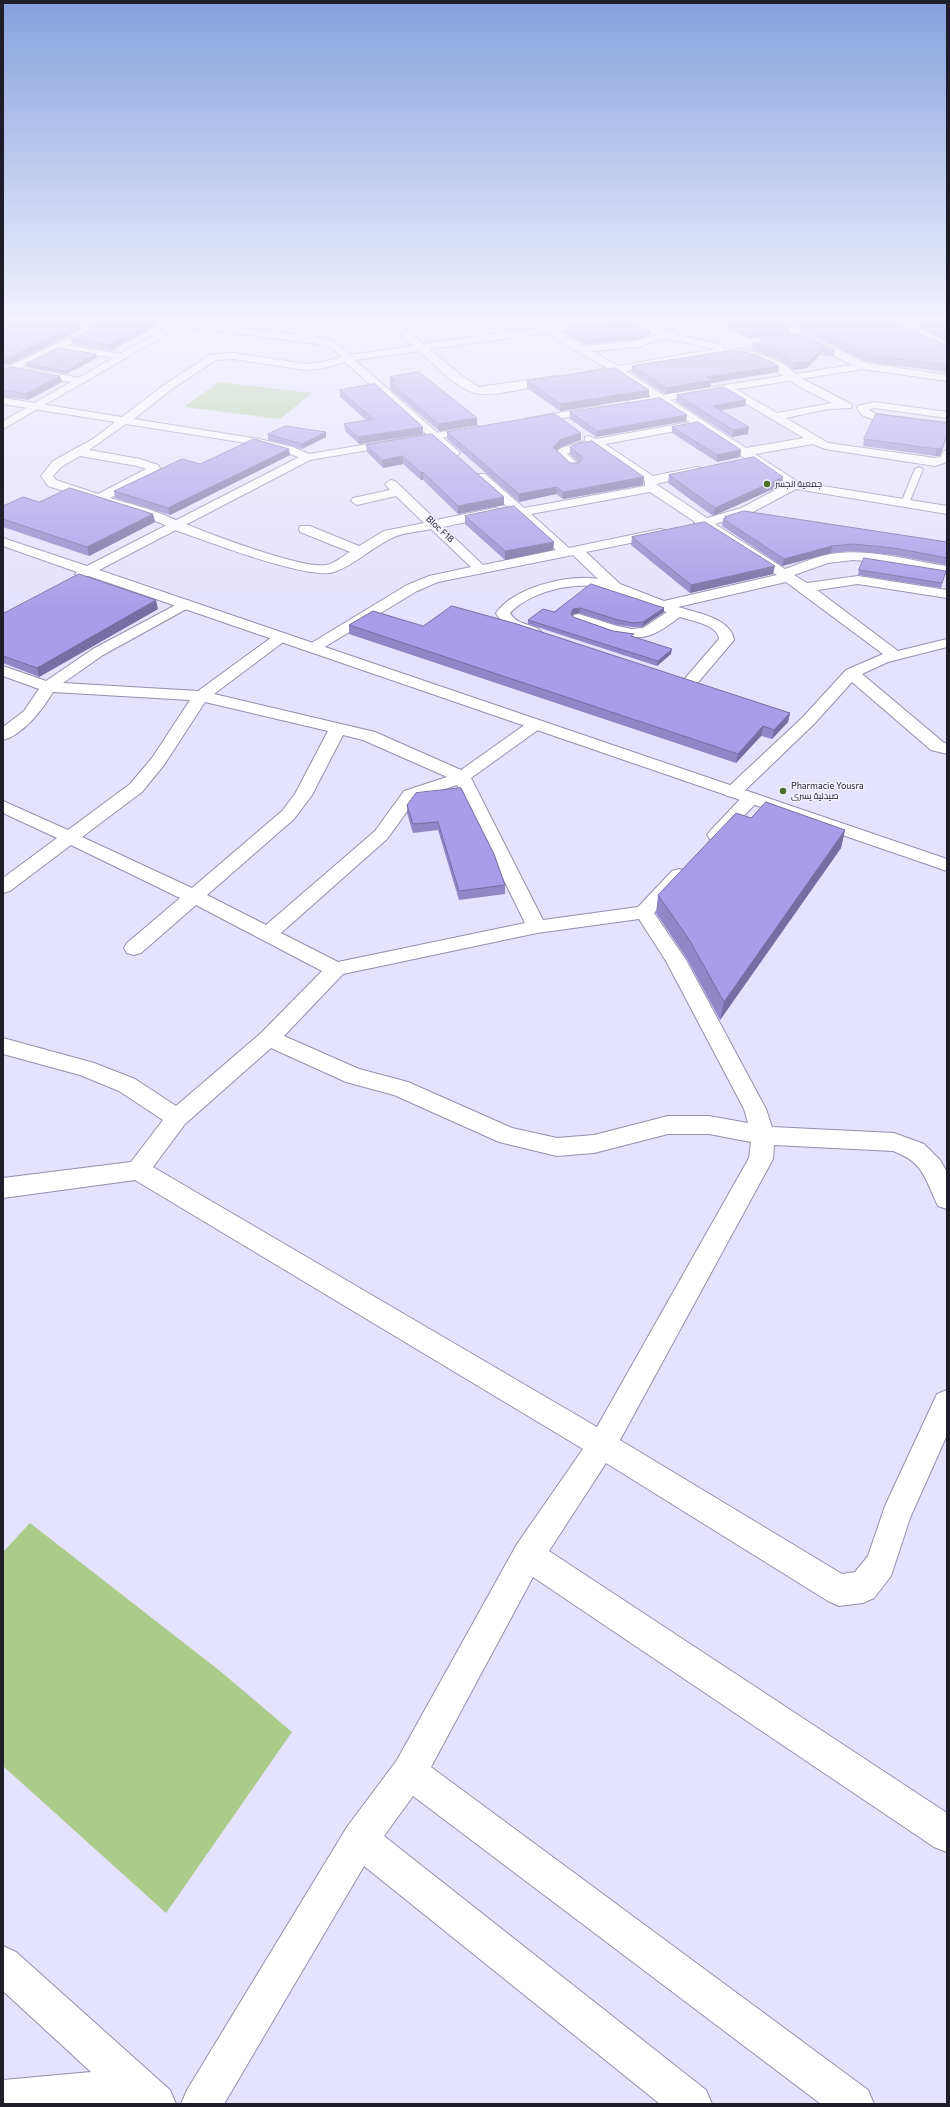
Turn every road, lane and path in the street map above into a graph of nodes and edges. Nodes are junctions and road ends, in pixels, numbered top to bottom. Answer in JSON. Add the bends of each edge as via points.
{"nodes":[{"id":1,"x":21,"y":416,"type":"edge"},
{"id":2,"x":95,"y":416,"type":"edge"},
{"id":3,"x":130,"y":416,"type":"edge"},
{"id":4,"x":412,"y":416,"type":"edge"},
{"id":5,"x":555,"y":416,"type":"edge"},
{"id":6,"x":557,"y":416,"type":"edge"},
{"id":7,"x":688,"y":416,"type":"edge"},
{"id":8,"x":778,"y":416,"type":"edge"},
{"id":9,"x":873,"y":416,"type":"edge"},
{"id":10,"x":775,"y":417,"type":"joint"},
{"id":11,"x":124,"y":421,"type":"junction"},
{"id":12,"x":519,"y":422,"type":"edge"},
{"id":13,"x":699,"y":424,"type":"junction"},
{"id":14,"x":570,"y":425,"type":"edge"},
{"id":15,"x":3,"y":426,"type":"edge"},
{"id":16,"x":947,"y":426,"type":"edge"},
{"id":17,"x":488,"y":427,"type":"edge"},
{"id":18,"x":582,"y":434,"type":"edge"},
{"id":19,"x":434,"y":436,"type":"junction"},
{"id":20,"x":814,"y":440,"type":"junction"},
{"id":21,"x":594,"y":443,"type":"junction"},
{"id":22,"x":78,"y":452,"type":"junction"},
{"id":23,"x":947,"y":454,"type":"edge"},
{"id":24,"x":307,"y":458,"type":"junction"},
{"id":25,"x":747,"y":458,"type":"junction"},
{"id":26,"x":575,"y":466,"type":"edge"},
{"id":27,"x":711,"y":468,"type":"edge"},
{"id":28,"x":919,"y":469,"type":"dead end"},
{"id":29,"x":652,"y":484,"type":"junction"},
{"id":30,"x":794,"y":486,"type":"junction"},
{"id":31,"x":100,"y":498,"type":"junction"},
{"id":32,"x":357,"y":501,"type":"dead end"},
{"id":33,"x":905,"y":503,"type":"junction"},
{"id":34,"x":519,"y":510,"type":"junction"},
{"id":35,"x":947,"y":510,"type":"edge"},
{"id":36,"x":745,"y":511,"type":"junction"},
{"id":37,"x":768,"y":515,"type":"edge"},
{"id":38,"x":707,"y":523,"type":"junction"},
{"id":39,"x":435,"y":524,"type":"junction"},
{"id":40,"x":177,"y":526,"type":"junction"},
{"id":41,"x":305,"y":529,"type":"dead end"},
{"id":42,"x":3,"y":542,"type":"edge"},
{"id":43,"x":360,"y":551,"type":"junction"},
{"id":44,"x":572,"y":552,"type":"junction"},
{"id":45,"x":480,"y":569,"type":"junction"},
{"id":46,"x":947,"y":570,"type":"edge"},
{"id":47,"x":89,"y":571,"type":"junction"},
{"id":48,"x":785,"y":575,"type":"junction"},
{"id":49,"x":69,"y":581,"type":"edge"},
{"id":50,"x":615,"y":587,"type":"junction"},
{"id":51,"x":805,"y":588,"type":"junction"},
{"id":52,"x":947,"y":594,"type":"edge"},
{"id":53,"x":185,"y":604,"type":"junction"},
{"id":54,"x":662,"y":606,"type":"junction"},
{"id":55,"x":677,"y":612,"type":"junction"},
{"id":56,"x":579,"y":618,"type":"edge"},
{"id":57,"x":281,"y":637,"type":"junction"},
{"id":58,"x":547,"y":638,"type":"edge"},
{"id":59,"x":947,"y":643,"type":"edge"},
{"id":60,"x":313,"y":648,"type":"junction"},
{"id":61,"x":895,"y":656,"type":"junction"},
{"id":62,"x":3,"y":671,"type":"edge"},
{"id":63,"x":852,"y":673,"type":"junction"},
{"id":64,"x":674,"y":678,"type":"edge"},
{"id":65,"x":689,"y":683,"type":"junction"},
{"id":66,"x":48,"y":686,"type":"junction"},
{"id":67,"x":704,"y":688,"type":"edge"},
{"id":68,"x":201,"y":696,"type":"junction"},
{"id":69,"x":793,"y":716,"type":"dead end"},
{"id":70,"x":808,"y":721,"type":"junction"},
{"id":71,"x":536,"y":724,"type":"junction"},
{"id":72,"x":338,"y":728,"type":"junction"},
{"id":73,"x":3,"y":735,"type":"edge"},
{"id":74,"x":947,"y":749,"type":"edge"},
{"id":75,"x":462,"y":777,"type":"junction"},
{"id":76,"x":742,"y":795,"type":"junction"},
{"id":77,"x":3,"y":806,"type":"edge"},
{"id":78,"x":68,"y":836,"type":"junction"},
{"id":79,"x":947,"y":865,"type":"edge"},
{"id":80,"x":3,"y":886,"type":"edge"},
{"id":81,"x":193,"y":896,"type":"junction"},
{"id":82,"x":644,"y":912,"type":"junction"},
{"id":83,"x":537,"y":927,"type":"junction"},
{"id":84,"x":268,"y":934,"type":"junction"},
{"id":85,"x":134,"y":948,"type":"dead end"},
{"id":86,"x":336,"y":969,"type":"junction"},
{"id":87,"x":269,"y":1038,"type":"junction"},
{"id":88,"x":3,"y":1046,"type":"edge"},
{"id":89,"x":177,"y":1118,"type":"junction"},
{"id":90,"x":762,"y":1135,"type":"junction"},
{"id":91,"x":138,"y":1170,"type":"junction"},
{"id":92,"x":3,"y":1188,"type":"edge"},
{"id":93,"x":947,"y":1199,"type":"edge"},
{"id":94,"x":947,"y":1403,"type":"edge"},
{"id":95,"x":602,"y":1445,"type":"junction"},
{"id":96,"x":528,"y":1555,"type":"junction"},
{"id":97,"x":409,"y":1772,"type":"junction"},
{"id":98,"x":947,"y":1834,"type":"edge"},
{"id":99,"x":360,"y":1840,"type":"junction"},
{"id":100,"x":3,"y":1965,"type":"edge"},
{"id":101,"x":147,"y":2096,"type":"edge"},
{"id":102,"x":3,"y":2100,"type":"edge"},
{"id":103,"x":202,"y":2104,"type":"edge"},
{"id":104,"x":692,"y":2104,"type":"edge"},
{"id":105,"x":854,"y":2104,"type":"edge"}],
"edges":[{"from":1,"to":15,"type":"street"},
{"from":2,"to":11,"type":"street"},
{"from":3,"to":11,"type":"street"},
{"from":4,"to":19,"type":"street"},
{"from":5,"to":12,"type":"street"},
{"from":6,"to":14,"type":"street"},
{"from":7,"to":13,"type":"street"},
{"from":8,"to":10,"type":"street"},
{"from":9,"to":16,"type":"street"},
{"from":10,"to":20,"type":"street"},
{"from":11,"to":22,"type":"street"},
{"from":11,"to":24,"type":"street","via":[[259,442],[289,449]]},
{"from":13,"to":21,"type":"street"},
{"from":13,"to":25,"type":"street"},
{"from":17,"to":19,"type":"street"},
{"from":18,"to":21,"type":"street"},
{"from":19,"to":24,"type":"street"},
{"from":19,"to":34,"type":"street"},
{"from":20,"to":23,"type":"street","via":[[832,448],[923,461],[941,461],[946,459]]},
{"from":20,"to":25,"type":"street"},
{"from":21,"to":26,"type":"street","via":[[562,451],[562,457]]},
{"from":21,"to":29,"type":"street"},
{"from":22,"to":31,"type":"street","via":[[57,464],[48,473],[47,478],[52,483]]},
{"from":22,"to":31,"type":"street","via":[[140,463],[154,468]]},
{"from":24,"to":40,"type":"street"},
{"from":25,"to":30,"type":"street"},
{"from":27,"to":29,"type":"street"},
{"from":28,"to":33,"type":"lane"},
{"from":29,"to":34,"type":"street"},
{"from":29,"to":38,"type":"street"},
{"from":30,"to":33,"type":"street"},
{"from":30,"to":36,"type":"street"},
{"from":31,"to":40,"type":"street"},
{"from":32,"to":39,"type":"street","name":"Bloc F18","via":[[394,488]]},
{"from":33,"to":35,"type":"street"},
{"from":34,"to":39,"type":"street"},
{"from":34,"to":44,"type":"street"},
{"from":36,"to":37,"type":"street"},
{"from":36,"to":38,"type":"street"},
{"from":38,"to":44,"type":"street"},
{"from":38,"to":48,"type":"street"},
{"from":39,"to":43,"type":"street","via":[[390,534]]},
{"from":39,"to":45,"type":"street","name":"Bloc F18"},
{"from":40,"to":43,"type":"street","via":[[318,571],[330,569]]},
{"from":40,"to":47,"type":"street"},
{"from":41,"to":43,"type":"street"},
{"from":42,"to":47,"type":"street"},
{"from":44,"to":45,"type":"street"},
{"from":44,"to":50,"type":"street"},
{"from":45,"to":60,"type":"street","via":[[434,579],[417,586]]},
{"from":46,"to":48,"type":"street","via":[[844,557],[810,565]]},
{"from":47,"to":49,"type":"street"},
{"from":47,"to":53,"type":"street"},
{"from":48,"to":51,"type":"street"},
{"from":48,"to":54,"type":"street"},
{"from":50,"to":54,"type":"street"},
{"from":50,"to":58,"type":"street","via":[[591,582],[547,588],[506,608],[503,613],[505,619],[512,625]]},
{"from":51,"to":52,"type":"street","via":[[858,580]]},
{"from":51,"to":61,"type":"street"},
{"from":53,"to":57,"type":"street"},
{"from":53,"to":66,"type":"street","via":[[98,652]]},
{"from":54,"to":55,"type":"street"},
{"from":55,"to":56,"type":"street","via":[[650,630],[641,632],[611,629]]},
{"from":55,"to":65,"type":"street","via":[[719,626],[726,633],[727,640]]},
{"from":57,"to":60,"type":"street"},
{"from":57,"to":68,"type":"street"},
{"from":59,"to":61,"type":"street"},
{"from":60,"to":71,"type":"street"},
{"from":61,"to":63,"type":"street"},
{"from":62,"to":66,"type":"street"},
{"from":63,"to":70,"type":"street"},
{"from":63,"to":74,"type":"street","via":[[937,746]]},
{"from":64,"to":65,"type":"street"},
{"from":65,"to":67,"type":"street"},
{"from":66,"to":68,"type":"street"},
{"from":66,"to":73,"type":"street","via":[[30,714]]},
{"from":68,"to":72,"type":"street","via":[[272,720]]},
{"from":68,"to":78,"type":"street","via":[[158,762],[136,788]]},
{"from":69,"to":70,"type":"street"},
{"from":70,"to":76,"type":"street"},
{"from":71,"to":75,"type":"street"},
{"from":71,"to":76,"type":"street"},
{"from":72,"to":75,"type":"street","via":[[368,736]]},
{"from":72,"to":81,"type":"street","via":[[295,807]]},
{"from":75,"to":83,"type":"street"},
{"from":75,"to":84,"type":"street","via":[[410,795],[380,835]]},
{"from":76,"to":79,"type":"street"},
{"from":76,"to":82,"type":"street","via":[[698,855]]},
{"from":77,"to":78,"type":"street"},
{"from":78,"to":80,"type":"street"},
{"from":78,"to":81,"type":"street"},
{"from":81,"to":84,"type":"street"},
{"from":81,"to":85,"type":"street"},
{"from":82,"to":83,"type":"street"},
{"from":82,"to":90,"type":"street","via":[[676,960],[755,1108]]},
{"from":83,"to":86,"type":"street"},
{"from":84,"to":86,"type":"street"},
{"from":86,"to":87,"type":"street"},
{"from":87,"to":89,"type":"street"},
{"from":87,"to":90,"type":"street","via":[[354,1076],[400,1088],[507,1136],[557,1147],[594,1144],[668,1125],[709,1125]]},
{"from":88,"to":89,"type":"street","via":[[86,1069],[127,1085]]},
{"from":89,"to":91,"type":"street"},
{"from":90,"to":93,"type":"street","via":[[894,1142],[916,1150],[932,1167]]},
{"from":90,"to":95,"type":"street","via":[[763,1146],[756,1172]]},
{"from":91,"to":92,"type":"street"},
{"from":91,"to":95,"type":"street"},
{"from":94,"to":95,"type":"street","via":[[896,1516],[880,1565],[863,1587],[840,1590]]},
{"from":95,"to":96,"type":"street"},
{"from":96,"to":97,"type":"street"},
{"from":96,"to":98,"type":"street"},
{"from":97,"to":99,"type":"street"},
{"from":97,"to":105,"type":"street"},
{"from":99,"to":103,"type":"street"},
{"from":99,"to":104,"type":"street"},
{"from":100,"to":101,"type":"street"},
{"from":101,"to":102,"type":"street"}]}
